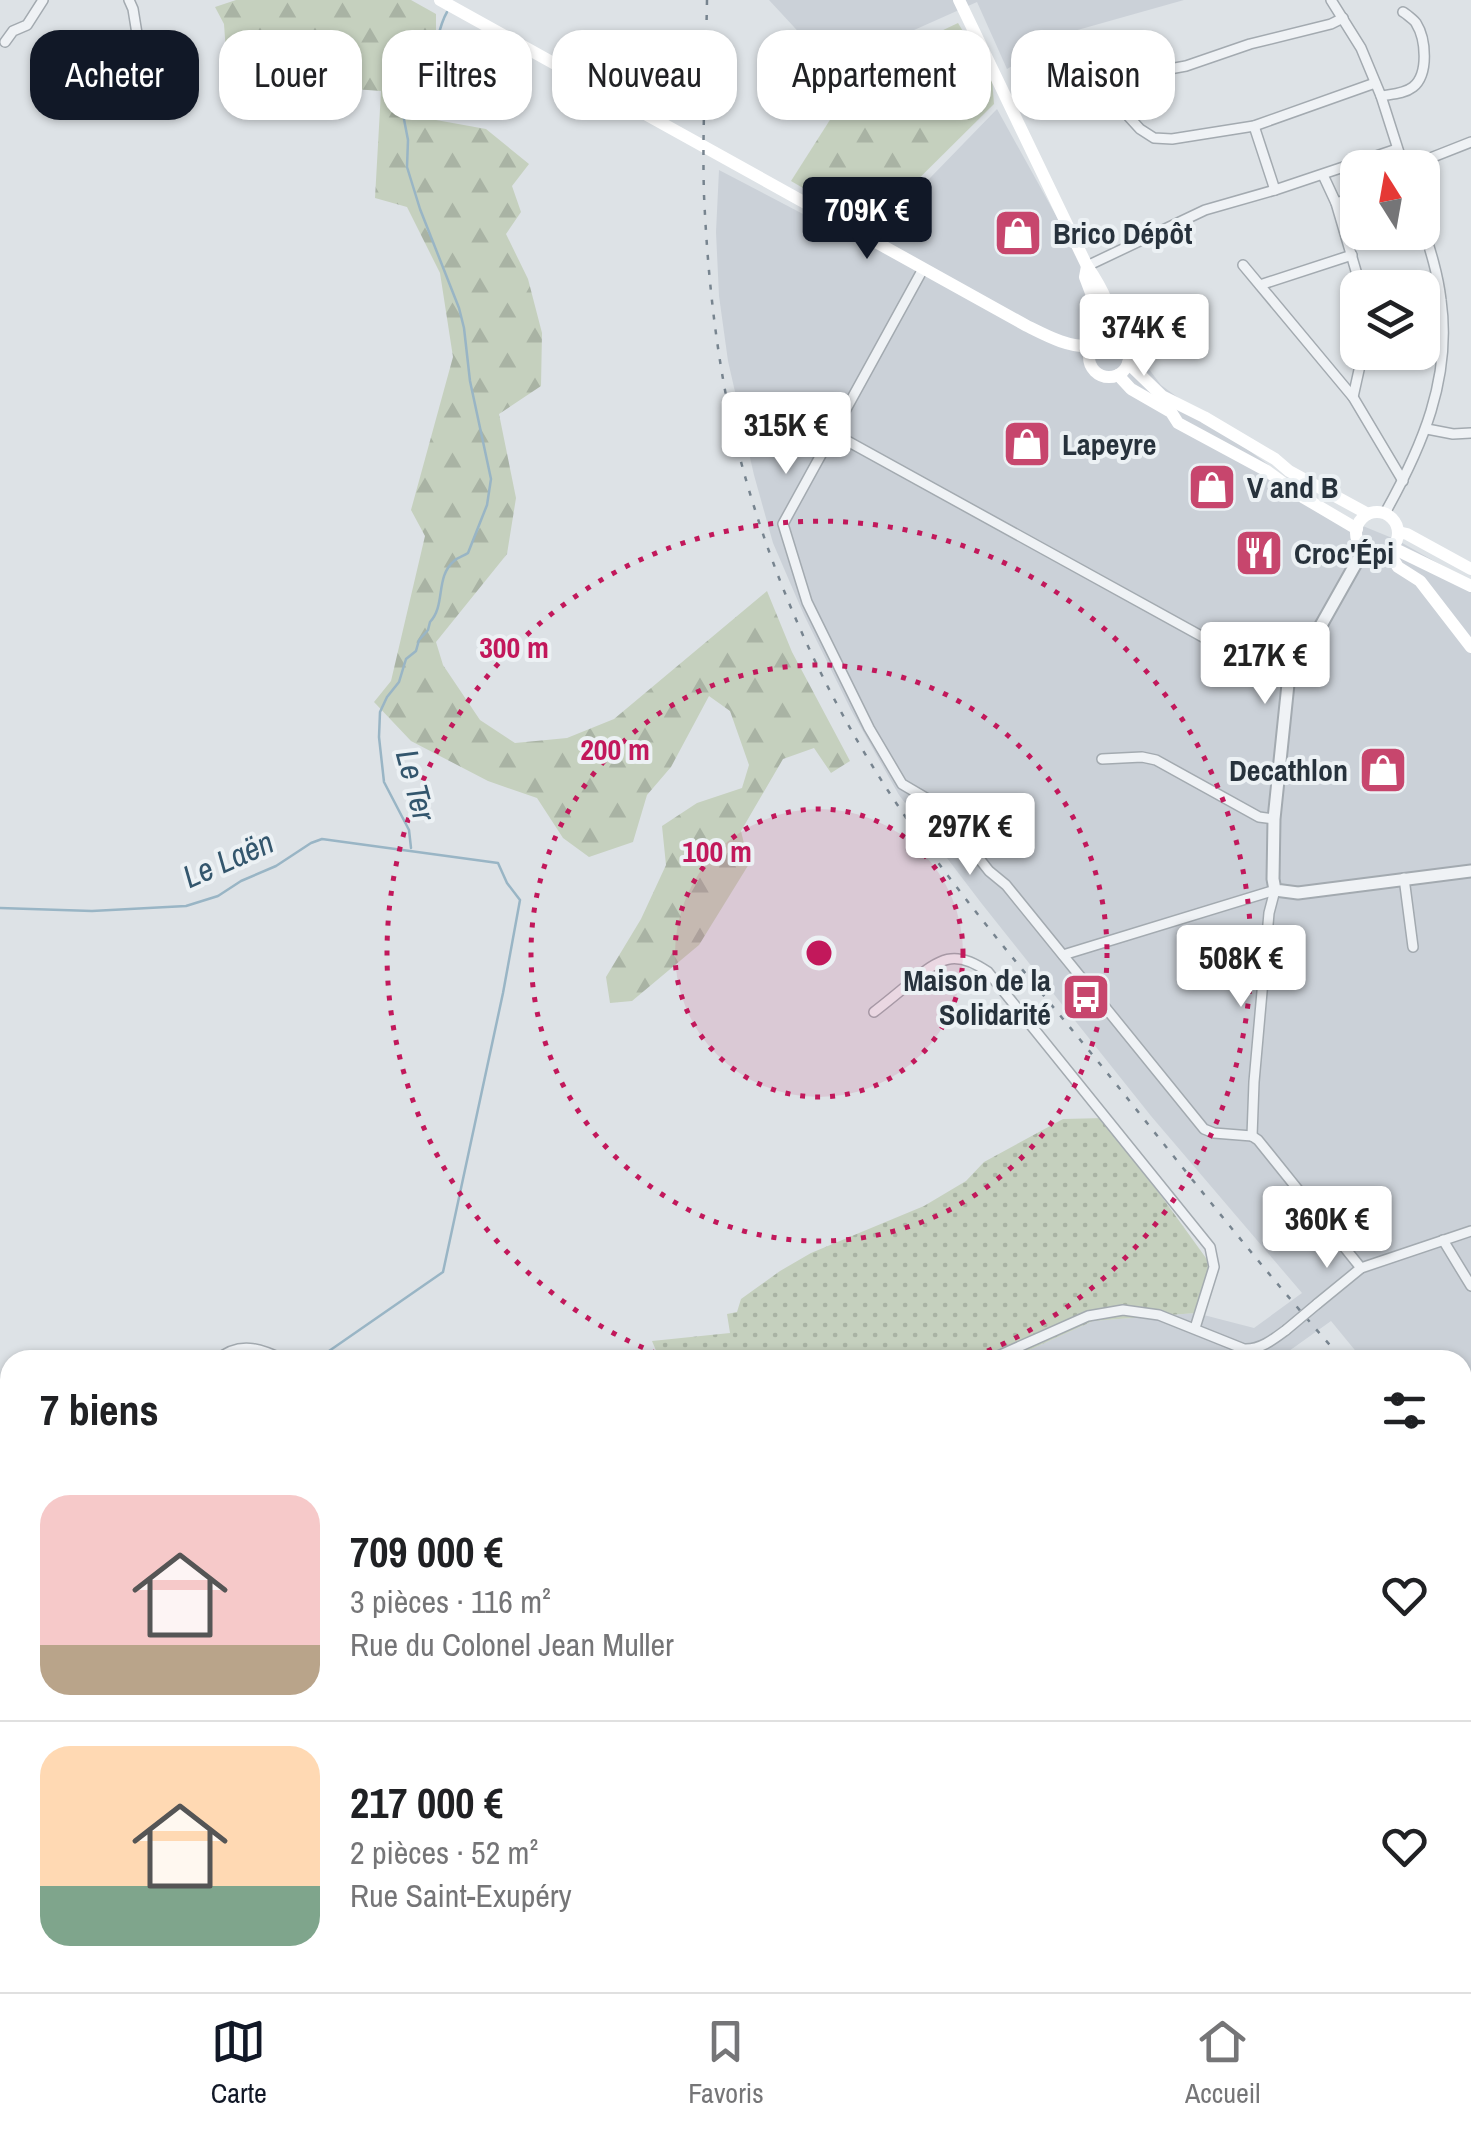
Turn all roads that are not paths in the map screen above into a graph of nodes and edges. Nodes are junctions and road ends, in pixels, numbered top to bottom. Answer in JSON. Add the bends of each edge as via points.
{"nodes":[{"id":1,"x":43,"y":0,"type":"edge"},
{"id":2,"x":128,"y":0,"type":"edge"},
{"id":3,"x":440,"y":0,"type":"edge"},
{"id":4,"x":960,"y":0,"type":"edge"},
{"id":5,"x":1330,"y":0,"type":"edge"},
{"id":6,"x":1403,"y":12,"type":"dead end"},
{"id":7,"x":1343,"y":18,"type":"junction"},
{"id":8,"x":136,"y":30,"type":"edge"},
{"id":9,"x":5,"y":42,"type":"dead end"},
{"id":10,"x":1375,"y":83,"type":"junction"},
{"id":11,"x":1381,"y":96,"type":"junction"},
{"id":12,"x":1254,"y":126,"type":"junction"},
{"id":13,"x":1471,"y":142,"type":"edge"},
{"id":14,"x":1398,"y":150,"type":"edge"},
{"id":15,"x":1440,"y":154,"type":"edge"},
{"id":16,"x":1340,"y":170,"type":"edge"},
{"id":17,"x":1324,"y":175,"type":"junction"},
{"id":18,"x":1275,"y":190,"type":"junction"},
{"id":19,"x":1340,"y":202,"type":"edge"},
{"id":20,"x":1336,"y":203,"type":"junction"},
{"id":21,"x":1429,"y":250,"type":"edge"},
{"id":22,"x":1352,"y":256,"type":"junction"},
{"id":23,"x":1242,"y":265,"type":"dead end"},
{"id":24,"x":1087,"y":266,"type":"junction"},
{"id":25,"x":923,"y":269,"type":"junction"},
{"id":26,"x":1356,"y":270,"type":"edge"},
{"id":27,"x":1260,"y":285,"type":"junction"},
{"id":28,"x":1056,"y":340,"type":"junction"},
{"id":29,"x":1102,"y":341,"type":"junction"},
{"id":30,"x":1128,"y":363,"type":"junction"},
{"id":31,"x":1090,"y":364,"type":"junction"},
{"id":32,"x":1359,"y":370,"type":"edge"},
{"id":33,"x":1118,"y":375,"type":"junction"},
{"id":34,"x":1353,"y":397,"type":"junction"},
{"id":35,"x":1427,"y":429,"type":"junction"},
{"id":36,"x":832,"y":432,"type":"junction"},
{"id":37,"x":1471,"y":433,"type":"edge"},
{"id":38,"x":1403,"y":481,"type":"junction"},
{"id":39,"x":1385,"y":513,"type":"junction"},
{"id":40,"x":1368,"y":514,"type":"junction"},
{"id":41,"x":1356,"y":529,"type":"junction"},
{"id":42,"x":1398,"y":532,"type":"junction"},
{"id":43,"x":1364,"y":549,"type":"junction"},
{"id":44,"x":1390,"y":549,"type":"junction"},
{"id":45,"x":1471,"y":569,"type":"edge"},
{"id":46,"x":1471,"y":586,"type":"edge"},
{"id":47,"x":1471,"y":647,"type":"edge"},
{"id":48,"x":1288,"y":684,"type":"junction"},
{"id":49,"x":1102,"y":758,"type":"dead end"},
{"id":50,"x":1274,"y":819,"type":"junction"},
{"id":51,"x":1471,"y":871,"type":"edge"},
{"id":52,"x":1404,"y":878,"type":"junction"},
{"id":53,"x":1274,"y":890,"type":"junction"},
{"id":54,"x":1413,"y":947,"type":"dead end"},
{"id":55,"x":1063,"y":954,"type":"junction"},
{"id":56,"x":874,"y":1012,"type":"dead end"},
{"id":57,"x":1252,"y":1136,"type":"junction"},
{"id":58,"x":1471,"y":1230,"type":"edge"},
{"id":59,"x":1443,"y":1240,"type":"junction"},
{"id":60,"x":1361,"y":1268,"type":"junction"},
{"id":61,"x":1471,"y":1286,"type":"edge"},
{"id":62,"x":1194,"y":1328,"type":"junction"},
{"id":63,"x":1011,"y":1350,"type":"edge"}],
"edges":[{"from":1,"to":9,"type":"street","via":[[27,26]]},
{"from":2,"to":8,"type":"street"},
{"from":3,"to":25,"type":"main road"},
{"from":4,"to":24,"type":"main road"},
{"from":5,"to":7,"type":"street"},
{"from":6,"to":11,"type":"street","via":[[1416,22],[1423,75],[1413,87]]},
{"from":7,"to":10,"type":"street"},
{"from":7,"to":12,"type":"street","via":[[1186,66],[1109,80],[1129,117],[1154,138]]},
{"from":10,"to":11,"type":"street"},
{"from":10,"to":12,"type":"street"},
{"from":11,"to":14,"type":"street"},
{"from":12,"to":18,"type":"street"},
{"from":13,"to":15,"type":"street"},
{"from":16,"to":17,"type":"street"},
{"from":17,"to":18,"type":"street"},
{"from":17,"to":20,"type":"street"},
{"from":18,"to":24,"type":"street","via":[[1206,210]]},
{"from":19,"to":20,"type":"street"},
{"from":20,"to":22,"type":"street"},
{"from":21,"to":35,"type":"street","via":[[1442,312],[1440,371]]},
{"from":22,"to":26,"type":"street"},
{"from":22,"to":27,"type":"street"},
{"from":23,"to":27,"type":"street"},
{"from":24,"to":29,"type":"main road"},
{"from":25,"to":28,"type":"main road"},
{"from":25,"to":36,"type":"street"},
{"from":27,"to":34,"type":"street"},
{"from":28,"to":29,"type":"main road","via":[[1082,347]]},
{"from":28,"to":31,"type":"main road"},
{"from":29,"to":30,"type":"main road","via":[[1121,341]]},
{"from":29,"to":31,"type":"main road"},
{"from":30,"to":33,"type":"main road"},
{"from":30,"to":40,"type":"main road","via":[[1162,396]]},
{"from":31,"to":33,"type":"main road","via":[[1101,375]]},
{"from":32,"to":34,"type":"street"},
{"from":33,"to":41,"type":"main road","via":[[1178,423]]},
{"from":34,"to":38,"type":"street"},
{"from":35,"to":37,"type":"street"},
{"from":35,"to":38,"type":"street"},
{"from":36,"to":48,"type":"street"},
{"from":36,"to":55,"type":"street","via":[[783,523],[807,602],[902,784],[936,804]]},
{"from":38,"to":39,"type":"street"},
{"from":39,"to":40,"type":"main road"},
{"from":39,"to":42,"type":"main road"},
{"from":40,"to":41,"type":"main road"},
{"from":41,"to":43,"type":"main road"},
{"from":42,"to":44,"type":"main road"},
{"from":42,"to":45,"type":"main road"},
{"from":43,"to":44,"type":"main road"},
{"from":43,"to":48,"type":"street"},
{"from":44,"to":46,"type":"main road"},
{"from":44,"to":47,"type":"main road","via":[[1398,567],[1420,581]]},
{"from":48,"to":50,"type":"street"},
{"from":49,"to":50,"type":"street","via":[[1156,760]]},
{"from":50,"to":53,"type":"street"},
{"from":51,"to":52,"type":"street"},
{"from":52,"to":53,"type":"street"},
{"from":52,"to":54,"type":"street"},
{"from":53,"to":55,"type":"street"},
{"from":53,"to":57,"type":"street"},
{"from":55,"to":57,"type":"street","via":[[1204,1130]]},
{"from":56,"to":62,"type":"street","via":[[936,962],[956,958],[988,972],[1210,1246],[1214,1267]]},
{"from":57,"to":60,"type":"street"},
{"from":58,"to":59,"type":"street"},
{"from":59,"to":60,"type":"street"},
{"from":59,"to":61,"type":"street"},
{"from":60,"to":62,"type":"street","bridge":true,"via":[[1253,1350]]},
{"from":62,"to":63,"type":"street","via":[[1134,1311],[1102,1312]]}]}
